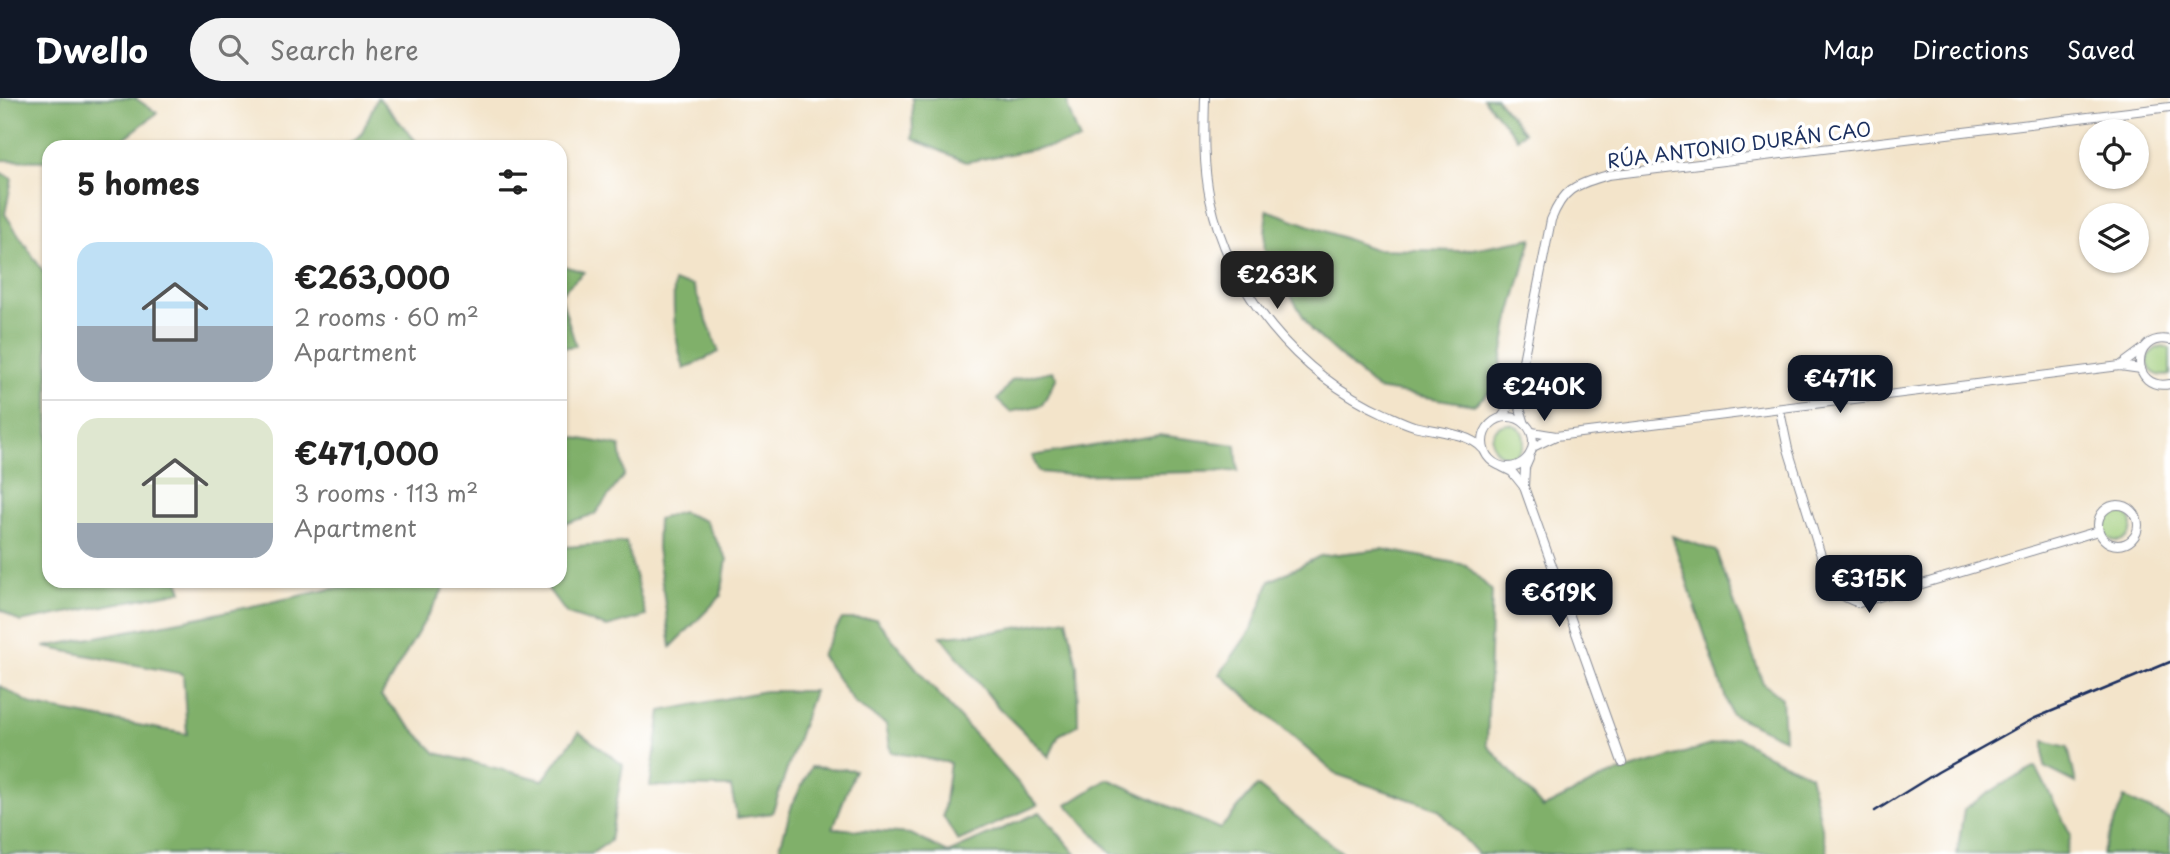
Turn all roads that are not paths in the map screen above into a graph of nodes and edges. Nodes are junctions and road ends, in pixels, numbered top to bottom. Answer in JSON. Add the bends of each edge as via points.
{"nodes":[{"id":1,"x":1205,"y":98,"type":"edge"},
{"id":2,"x":2170,"y":107,"type":"edge"},
{"id":3,"x":2170,"y":340,"type":"edge"},
{"id":4,"x":2143,"y":349,"type":"junction"},
{"id":5,"x":2120,"y":366,"type":"junction"},
{"id":6,"x":2141,"y":369,"type":"junction"},
{"id":7,"x":2170,"y":384,"type":"edge"},
{"id":8,"x":1516,"y":396,"type":"junction"},
{"id":9,"x":1781,"y":416,"type":"dead end"},
{"id":10,"x":1502,"y":417,"type":"junction"},
{"id":11,"x":1524,"y":421,"type":"junction"},
{"id":12,"x":1487,"y":429,"type":"junction"},
{"id":13,"x":1532,"y":432,"type":"junction"},
{"id":14,"x":1556,"y":436,"type":"junction"},
{"id":15,"x":1464,"y":437,"type":"junction"},
{"id":16,"x":1533,"y":446,"type":"junction"},
{"id":17,"x":1483,"y":449,"type":"junction"},
{"id":18,"x":1530,"y":456,"type":"junction"},
{"id":19,"x":1502,"y":467,"type":"junction"},
{"id":20,"x":1524,"y":486,"type":"junction"},
{"id":21,"x":2098,"y":531,"type":"junction"},
{"id":22,"x":1622,"y":762,"type":"dead end"}],
"edges":[{"from":1,"to":15,"type":"street","via":[[1203,141],[1210,199],[1228,254],[1261,314],[1302,359],[1362,402],[1411,425]]},
{"from":2,"to":8,"type":"street","name":"RÚA ANTONIO DURÁN CAO","via":[[1608,175],[1581,183],[1562,196],[1550,220]]},
{"from":3,"to":4,"type":"street","via":[[2159,339]]},
{"from":4,"to":5,"type":"street"},
{"from":4,"to":6,"type":"street"},
{"from":5,"to":6,"type":"street"},
{"from":5,"to":14,"type":"street"},
{"from":6,"to":7,"type":"street","via":[[2153,383]]},
{"from":8,"to":10,"type":"street","name":"RÚA ANTONIO DURÁN CAO"},
{"from":8,"to":11,"type":"street","name":"RÚA ANTONIO DURÁN CAO"},
{"from":9,"to":21,"type":"street","via":[[1827,575],[1835,591],[1845,598],[1859,603]]},
{"from":10,"to":11,"type":"street"},
{"from":10,"to":12,"type":"street"},
{"from":11,"to":13,"type":"street"},
{"from":12,"to":15,"type":"street"},
{"from":12,"to":17,"type":"street"},
{"from":13,"to":14,"type":"street"},
{"from":13,"to":16,"type":"street"},
{"from":14,"to":16,"type":"street"},
{"from":15,"to":17,"type":"street"},
{"from":16,"to":18,"type":"street"},
{"from":17,"to":19,"type":"street"},
{"from":18,"to":19,"type":"street","via":[[1518,466]]},
{"from":18,"to":20,"type":"street"},
{"from":19,"to":20,"type":"street"},
{"from":20,"to":22,"type":"street"},
{"from":21,"to":21,"type":"street","via":[[2105,542],[2124,545],[2136,535],[2138,524],[2124,506],[2109,507],[2100,515]]}]}
